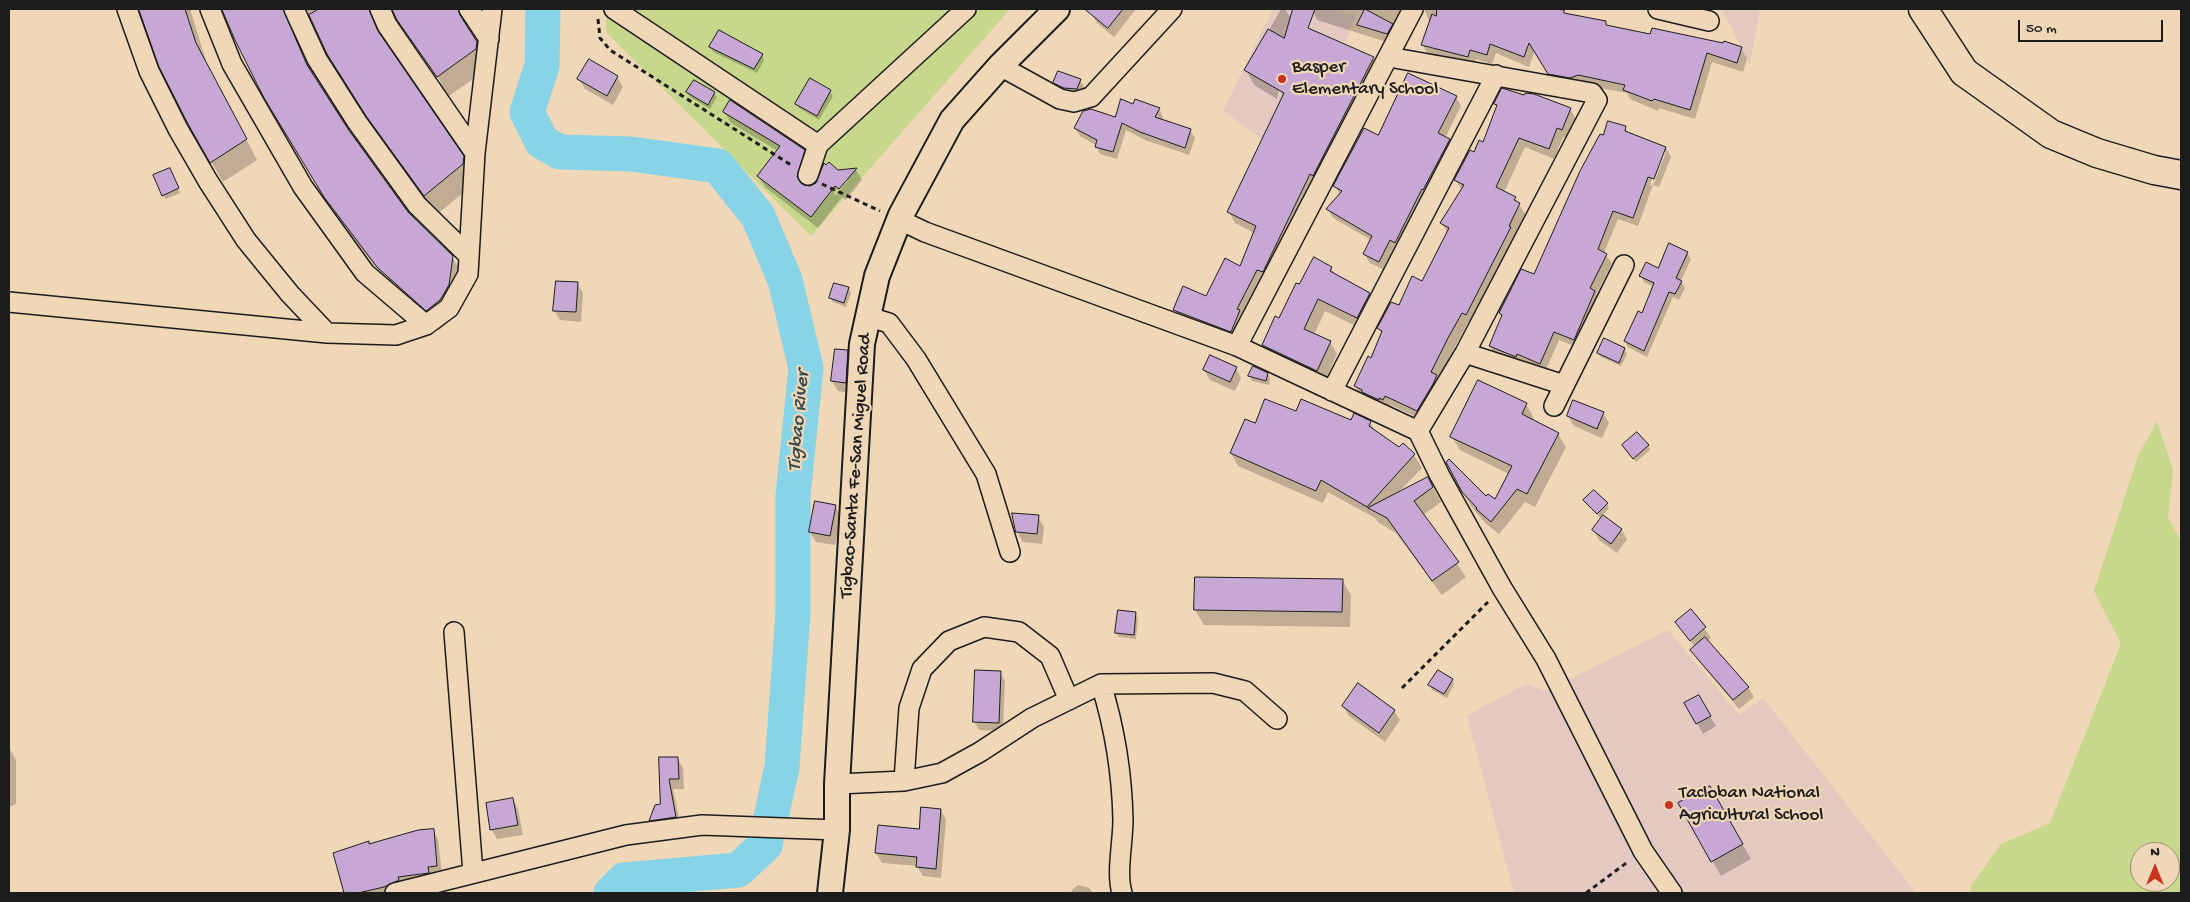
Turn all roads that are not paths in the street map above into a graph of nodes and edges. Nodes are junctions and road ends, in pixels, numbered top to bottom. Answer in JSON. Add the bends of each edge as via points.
{"nodes":[{"id":1,"x":127,"y":9,"type":"edge"},
{"id":2,"x":210,"y":9,"type":"edge"},
{"id":3,"x":294,"y":9,"type":"edge"},
{"id":4,"x":380,"y":9,"type":"edge"},
{"id":5,"x":469,"y":9,"type":"edge"},
{"id":6,"x":492,"y":9,"type":"edge"},
{"id":7,"x":966,"y":9,"type":"edge"},
{"id":8,"x":1057,"y":9,"type":"edge"},
{"id":9,"x":1172,"y":9,"type":"edge"},
{"id":10,"x":1413,"y":9,"type":"edge"},
{"id":11,"x":1658,"y":9,"type":"edge"},
{"id":12,"x":1923,"y":9,"type":"edge"},
{"id":13,"x":606,"y":14,"type":"edge"},
{"id":14,"x":1709,"y":21,"type":"dead end"},
{"id":15,"x":489,"y":39,"type":"junction"},
{"id":16,"x":1389,"y":57,"type":"junction"},
{"id":17,"x":1000,"y":66,"type":"junction"},
{"id":18,"x":1496,"y":75,"type":"junction"},
{"id":19,"x":818,"y":146,"type":"junction"},
{"id":20,"x":475,"y":154,"type":"junction"},
{"id":21,"x":808,"y":175,"type":"road end"},
{"id":22,"x":2181,"y":175,"type":"edge"},
{"id":23,"x":900,"y":220,"type":"junction"},
{"id":24,"x":468,"y":255,"type":"junction"},
{"id":25,"x":1624,"y":265,"type":"dead end"},
{"id":26,"x":9,"y":302,"type":"edge"},
{"id":27,"x":868,"y":317,"type":"junction"},
{"id":28,"x":426,"y":325,"type":"junction"},
{"id":29,"x":327,"y":333,"type":"junction"},
{"id":30,"x":1237,"y":346,"type":"junction"},
{"id":31,"x":1464,"y":353,"type":"junction"},
{"id":32,"x":1564,"y":385,"type":"junction"},
{"id":33,"x":1332,"y":391,"type":"junction"},
{"id":34,"x":1554,"y":406,"type":"dead end"},
{"id":35,"x":1418,"y":431,"type":"junction"},
{"id":36,"x":1010,"y":552,"type":"dead end"},
{"id":37,"x":454,"y":632,"type":"dead end"},
{"id":38,"x":1101,"y":684,"type":"junction"},
{"id":39,"x":1069,"y":700,"type":"junction"},
{"id":40,"x":1277,"y":719,"type":"dead end"},
{"id":41,"x":904,"y":781,"type":"junction"},
{"id":42,"x":837,"y":784,"type":"junction"},
{"id":43,"x":837,"y":830,"type":"junction"},
{"id":44,"x":472,"y":873,"type":"junction"},
{"id":45,"x":395,"y":893,"type":"edge"},
{"id":46,"x":830,"y":893,"type":"edge"},
{"id":47,"x":1122,"y":893,"type":"edge"},
{"id":48,"x":1672,"y":893,"type":"edge"}],
"edges":[{"from":1,"to":29,"type":"street","via":[[149,71],[208,181],[246,240]]},
{"from":2,"to":28,"type":"street","via":[[232,64],[303,187],[365,273]]},
{"from":3,"to":24,"type":"street","via":[[317,59],[357,122],[417,204]]},
{"from":4,"to":20,"type":"street","via":[[387,25]]},
{"from":5,"to":15,"type":"street"},
{"from":6,"to":15,"type":"street"},
{"from":7,"to":19,"type":"street"},
{"from":8,"to":17,"type":"main road","name":"Tigbao-Santa Fe-San Miguel Road"},
{"from":9,"to":17,"type":"street","via":[[1091,97],[1074,102],[1060,99]]},
{"from":10,"to":16,"type":"street"},
{"from":11,"to":14,"type":"street"},
{"from":12,"to":22,"type":"highway","via":[[1964,72],[2051,134],[2097,153]]},
{"from":13,"to":19,"type":"street"},
{"from":15,"to":20,"type":"street"},
{"from":16,"to":18,"type":"street"},
{"from":16,"to":30,"type":"street"},
{"from":17,"to":23,"type":"main road","name":"Tigbao-Santa Fe-San Miguel Road","via":[[952,120]]},
{"from":18,"to":31,"type":"street","via":[[1592,93],[1597,100]]},
{"from":18,"to":33,"type":"street"},
{"from":19,"to":21,"type":"street"},
{"from":20,"to":24,"type":"street"},
{"from":23,"to":27,"type":"main road","name":"Tigbao-Santa Fe-San Miguel Road","via":[[877,276]]},
{"from":23,"to":30,"type":"street"},
{"from":24,"to":28,"type":"street","via":[[468,274],[449,308]]},
{"from":25,"to":32,"type":"street"},
{"from":26,"to":29,"type":"street"},
{"from":27,"to":36,"type":"street","via":[[889,323],[895,330],[986,474]]},
{"from":27,"to":42,"type":"main road","name":"Tigbao-Santa Fe-San Miguel Road","via":[[862,344]]},
{"from":28,"to":29,"type":"street","via":[[396,335]]},
{"from":30,"to":33,"type":"street"},
{"from":31,"to":32,"type":"street"},
{"from":31,"to":35,"type":"street"},
{"from":32,"to":34,"type":"street"},
{"from":33,"to":35,"type":"street"},
{"from":35,"to":48,"type":"street","via":[[1502,588],[1546,659],[1643,851]]},
{"from":37,"to":44,"type":"street"},
{"from":38,"to":39,"type":"street"},
{"from":38,"to":40,"type":"street","via":[[1213,683],[1245,691]]},
{"from":38,"to":47,"type":"street","via":[[1112,720],[1122,783]]},
{"from":39,"to":41,"type":"street","via":[[1032,718],[942,773]]},
{"from":39,"to":41,"type":"street","via":[[1050,656],[1019,632],[984,627],[949,641],[922,669],[909,708]]},
{"from":41,"to":42,"type":"street"},
{"from":42,"to":43,"type":"main road","name":"Tigbao-Santa Fe-San Miguel Road"},
{"from":43,"to":44,"type":"street","via":[[702,825],[626,835]]},
{"from":43,"to":46,"type":"main road","name":"Tigbao-Santa Fe-San Miguel Road"},
{"from":44,"to":45,"type":"street"}]}
